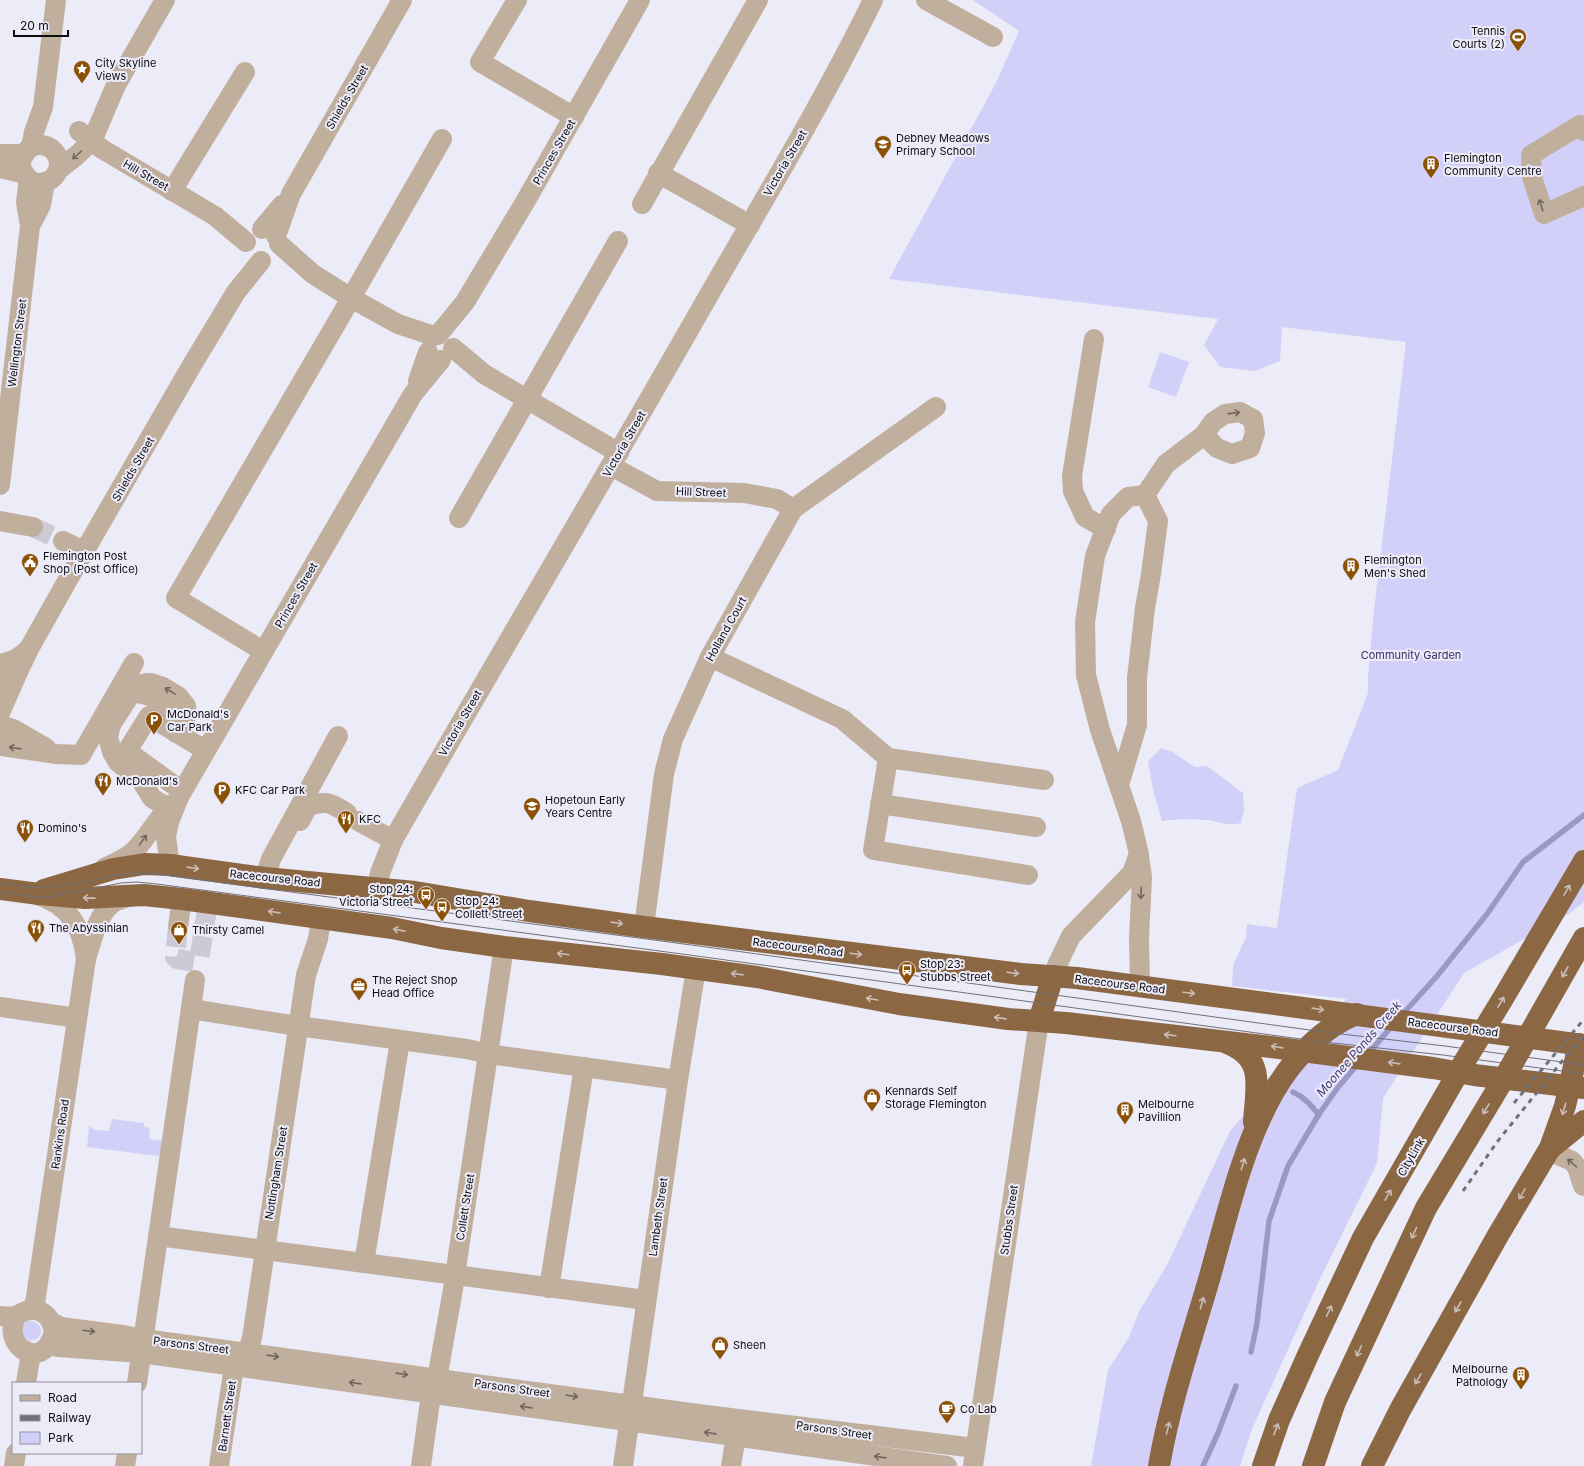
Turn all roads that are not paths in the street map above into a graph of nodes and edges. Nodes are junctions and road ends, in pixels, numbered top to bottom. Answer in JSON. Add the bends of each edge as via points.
{"nodes":[{"id":1,"x":56,"y":0,"type":"edge"},
{"id":2,"x":165,"y":0,"type":"edge"},
{"id":3,"x":402,"y":0,"type":"edge"},
{"id":4,"x":517,"y":0,"type":"edge"},
{"id":5,"x":640,"y":0,"type":"edge"},
{"id":6,"x":758,"y":0,"type":"edge"},
{"id":7,"x":873,"y":0,"type":"edge"},
{"id":8,"x":926,"y":0,"type":"edge"},
{"id":9,"x":993,"y":37,"type":"dead end"},
{"id":10,"x":245,"y":72,"type":"dead end"},
{"id":11,"x":574,"y":117,"type":"junction"},
{"id":12,"x":1584,"y":131,"type":"edge"},
{"id":13,"x":85,"y":136,"type":"junction"},
{"id":14,"x":442,"y":139,"type":"dead end"},
{"id":15,"x":40,"y":150,"type":"junction"},
{"id":16,"x":0,"y":154,"type":"edge"},
{"id":17,"x":0,"y":168,"type":"edge"},
{"id":18,"x":658,"y":173,"type":"junction"},
{"id":19,"x":39,"y":176,"type":"junction"},
{"id":20,"x":172,"y":190,"type":"junction"},
{"id":21,"x":1584,"y":196,"type":"edge"},
{"id":22,"x":642,"y":204,"type":"dead end"},
{"id":23,"x":750,"y":225,"type":"junction"},
{"id":24,"x":618,"y":241,"type":"dead end"},
{"id":25,"x":262,"y":244,"type":"junction"},
{"id":26,"x":351,"y":298,"type":"junction"},
{"id":27,"x":1094,"y":339,"type":"dead end"},
{"id":28,"x":439,"y":347,"type":"junction"},
{"id":29,"x":526,"y":399,"type":"junction"},
{"id":30,"x":936,"y":407,"type":"dead end"},
{"id":31,"x":1204,"y":435,"type":"dead end"},
{"id":32,"x":615,"y":459,"type":"junction"},
{"id":33,"x":0,"y":484,"type":"edge"},
{"id":34,"x":1145,"y":495,"type":"junction"},
{"id":35,"x":793,"y":509,"type":"junction"},
{"id":36,"x":459,"y":518,"type":"dead end"},
{"id":37,"x":0,"y":521,"type":"edge"},
{"id":38,"x":33,"y":527,"type":"tunnel mouth"},
{"id":39,"x":1106,"y":529,"type":"junction"},
{"id":40,"x":63,"y":541,"type":"tunnel mouth"},
{"id":41,"x":84,"y":551,"type":"junction"},
{"id":42,"x":30,"y":647,"type":"junction"},
{"id":43,"x":263,"y":651,"type":"junction"},
{"id":44,"x":710,"y":657,"type":"junction"},
{"id":45,"x":134,"y":663,"type":"dead end"},
{"id":46,"x":0,"y":664,"type":"edge"},
{"id":47,"x":18,"y":672,"type":"junction"},
{"id":48,"x":0,"y":683,"type":"edge"},
{"id":49,"x":0,"y":713,"type":"edge"},
{"id":50,"x":0,"y":725,"type":"edge"},
{"id":51,"x":179,"y":727,"type":"junction"},
{"id":52,"x":338,"y":736,"type":"dead end"},
{"id":53,"x":0,"y":746,"type":"edge"},
{"id":54,"x":205,"y":750,"type":"junction"},
{"id":55,"x":120,"y":752,"type":"junction"},
{"id":56,"x":57,"y":754,"type":"junction"},
{"id":57,"x":81,"y":755,"type":"junction"},
{"id":58,"x":888,"y":758,"type":"junction"},
{"id":59,"x":1044,"y":780,"type":"dead end"},
{"id":60,"x":1119,"y":785,"type":"junction"},
{"id":61,"x":171,"y":801,"type":"junction"},
{"id":62,"x":880,"y":804,"type":"junction"},
{"id":63,"x":1036,"y":827,"type":"dead end"},
{"id":64,"x":393,"y":840,"type":"junction"},
{"id":65,"x":1139,"y":854,"type":"junction"},
{"id":66,"x":1584,"y":861,"type":"edge"},
{"id":67,"x":170,"y":865,"type":"junction"},
{"id":68,"x":1028,"y":875,"type":"dead end"},
{"id":69,"x":88,"y":876,"type":"junction"},
{"id":70,"x":272,"y":879,"type":"junction"},
{"id":71,"x":377,"y":888,"type":"junction"},
{"id":72,"x":8,"y":890,"type":"edge"},
{"id":73,"x":130,"y":896,"type":"junction"},
{"id":74,"x":182,"y":899,"type":"junction"},
{"id":75,"x":314,"y":917,"type":"junction"},
{"id":76,"x":178,"y":927,"type":"tunnel mouth"},
{"id":77,"x":644,"y":927,"type":"junction"},
{"id":78,"x":701,"y":934,"type":"junction"},
{"id":79,"x":1584,"y":938,"type":"edge"},
{"id":80,"x":504,"y":947,"type":"junction"},
{"id":81,"x":86,"y":959,"type":"junction"},
{"id":82,"x":696,"y":969,"type":"junction"},
{"id":83,"x":1053,"y":976,"type":"junction"},
{"id":84,"x":195,"y":980,"type":"dead end"},
{"id":85,"x":1140,"y":986,"type":"junction"},
{"id":86,"x":0,"y":1008,"type":"edge"},
{"id":87,"x":190,"y":1009,"type":"junction"},
{"id":88,"x":1357,"y":1014,"type":"junction"},
{"id":89,"x":77,"y":1018,"type":"junction"},
{"id":90,"x":1039,"y":1021,"type":"junction"},
{"id":91,"x":298,"y":1026,"type":"junction"},
{"id":92,"x":400,"y":1041,"type":"junction"},
{"id":93,"x":1223,"y":1041,"type":"junction"},
{"id":94,"x":1582,"y":1044,"type":"edge"},
{"id":95,"x":1310,"y":1052,"type":"junction"},
{"id":96,"x":488,"y":1054,"type":"junction"},
{"id":97,"x":584,"y":1067,"type":"junction"},
{"id":98,"x":678,"y":1080,"type":"junction"},
{"id":99,"x":1577,"y":1087,"type":"edge"},
{"id":100,"x":1264,"y":1093,"type":"junction"},
{"id":101,"x":1584,"y":1121,"type":"edge"},
{"id":102,"x":1547,"y":1153,"type":"junction"},
{"id":103,"x":1584,"y":1183,"type":"edge"},
{"id":104,"x":158,"y":1236,"type":"junction"},
{"id":105,"x":264,"y":1250,"type":"junction"},
{"id":106,"x":364,"y":1263,"type":"junction"},
{"id":107,"x":455,"y":1275,"type":"junction"},
{"id":108,"x":549,"y":1288,"type":"junction"},
{"id":109,"x":646,"y":1300,"type":"junction"},
{"id":110,"x":17,"y":1314,"type":"edge"},
{"id":111,"x":51,"y":1322,"type":"junction"},
{"id":112,"x":6,"y":1337,"type":"edge"},
{"id":113,"x":49,"y":1344,"type":"junction"},
{"id":114,"x":142,"y":1346,"type":"junction"},
{"id":115,"x":31,"y":1353,"type":"junction"},
{"id":116,"x":240,"y":1359,"type":"junction"},
{"id":117,"x":26,"y":1382,"type":"edge"},
{"id":118,"x":137,"y":1382,"type":"edge"},
{"id":119,"x":434,"y":1386,"type":"junction"},
{"id":120,"x":631,"y":1413,"type":"junction"},
{"id":121,"x":737,"y":1427,"type":"junction"},
{"id":122,"x":16,"y":1454,"type":"edge"},
{"id":123,"x":127,"y":1454,"type":"edge"},
{"id":124,"x":974,"y":1457,"type":"edge"},
{"id":125,"x":14,"y":1466,"type":"edge"},
{"id":126,"x":125,"y":1466,"type":"edge"},
{"id":127,"x":219,"y":1466,"type":"edge"},
{"id":128,"x":421,"y":1466,"type":"edge"},
{"id":129,"x":623,"y":1466,"type":"edge"},
{"id":130,"x":731,"y":1466,"type":"edge"},
{"id":131,"x":947,"y":1466,"type":"edge"},
{"id":132,"x":1160,"y":1466,"type":"edge"},
{"id":133,"x":1262,"y":1466,"type":"edge"},
{"id":134,"x":1313,"y":1466,"type":"edge"},
{"id":135,"x":1372,"y":1466,"type":"edge"}],
"edges":[{"from":1,"to":15,"type":"street"},
{"from":2,"to":13,"type":"street"},
{"from":3,"to":25,"type":"street","name":"Shields Street"},
{"from":4,"to":11,"type":"street","via":[[480,62]]},
{"from":5,"to":11,"type":"street","name":"Princes Street"},
{"from":6,"to":18,"type":"street"},
{"from":7,"to":23,"type":"street","name":"Victoria Street","via":[[812,116]]},
{"from":8,"to":9,"type":"street"},
{"from":10,"to":20,"type":"street"},
{"from":11,"to":28,"type":"street","name":"Princes Street"},
{"from":21,"to":12,"type":"street","one_way":true,"via":[[1544,214],[1532,177],[1531,155],[1580,125]]},
{"from":13,"to":15,"type":"street"},
{"from":13,"to":19,"type":"street","one_way":true,"via":[[76,156]]},
{"from":13,"to":20,"type":"street","name":"Hill Street","via":[[102,149]]},
{"from":14,"to":26,"type":"street"},
{"from":15,"to":16,"type":"street"},
{"from":15,"to":19,"type":"street","via":[[21,164]]},
{"from":15,"to":19,"type":"street","via":[[58,159]]},
{"from":17,"to":19,"type":"street"},
{"from":18,"to":22,"type":"street"},
{"from":18,"to":23,"type":"street"},
{"from":19,"to":33,"type":"street","name":"Wellington Street","via":[[41,206],[30,226]]},
{"from":20,"to":25,"type":"street","name":"Hill Street"},
{"from":23,"to":32,"type":"street","name":"Victoria Street"},
{"from":24,"to":29,"type":"street"},
{"from":25,"to":26,"type":"street","name":"Hill Street"},
{"from":25,"to":41,"type":"street","name":"Shields Street"},
{"from":26,"to":28,"type":"street","name":"Hill Street"},
{"from":26,"to":43,"type":"street","via":[[176,598]]},
{"from":27,"to":39,"type":"street","via":[[1072,476],[1073,491],[1085,517]]},
{"from":28,"to":29,"type":"street","name":"Hill Street"},
{"from":28,"to":43,"type":"street","name":"Princes Street"},
{"from":29,"to":32,"type":"street","name":"Hill Street"},
{"from":29,"to":36,"type":"street"},
{"from":30,"to":35,"type":"street","name":"Holland Court"},
{"from":31,"to":34,"type":"street","via":[[1166,464]]},
{"from":32,"to":35,"type":"street","name":"Hill Street","via":[[657,490],[744,493],[777,499]]},
{"from":32,"to":64,"type":"street","name":"Victoria Street"},
{"from":34,"to":39,"type":"street","via":[[1128,496],[1111,514]]},
{"from":34,"to":60,"type":"street","via":[[1158,521],[1145,608],[1138,678],[1137,725]]},
{"from":35,"to":44,"type":"street","name":"Holland Court"},
{"from":37,"to":38,"type":"street"},
{"from":39,"to":60,"type":"street","via":[[1095,556],[1085,622],[1086,675],[1100,730]]},
{"from":40,"to":41,"type":"street"},
{"from":41,"to":42,"type":"street","name":"Shields Street"},
{"from":42,"to":46,"type":"street","name":"Shields Street","via":[[19,658]]},
{"from":42,"to":47,"type":"street","name":"Shields Street"},
{"from":43,"to":54,"type":"street","name":"Princes Street"},
{"from":44,"to":58,"type":"street","via":[[842,719]]},
{"from":44,"to":77,"type":"street","name":"Holland Court","via":[[673,739],[664,774]]},
{"from":45,"to":57,"type":"street"},
{"from":47,"to":48,"type":"street","via":[[12,679]]},
{"from":47,"to":49,"type":"street","name":"Shields Street"},
{"from":50,"to":56,"type":"street","via":[[13,729]]},
{"from":51,"to":54,"type":"street"},
{"from":51,"to":55,"type":"street","via":[[149,716]]},
{"from":51,"to":55,"type":"street","one_way":true,"via":[[187,712],[186,706],[178,696],[163,687],[142,683],[132,692],[109,729],[108,737]]},
{"from":52,"to":70,"type":"street","via":[[271,860]]},
{"from":56,"to":53,"type":"street","one_way":true},
{"from":54,"to":61,"type":"street","name":"Princes Street"},
{"from":55,"to":57,"type":"street"},
{"from":55,"to":61,"type":"street"},
{"from":55,"to":61,"type":"street","via":[[122,765]]},
{"from":56,"to":57,"type":"street"},
{"from":58,"to":59,"type":"street"},
{"from":58,"to":62,"type":"street"},
{"from":60,"to":65,"type":"street"},
{"from":61,"to":67,"type":"street","name":"Princes Street","via":[[166,837]]},
{"from":69,"to":61,"type":"street","name":"Princes Street","one_way":true,"via":[[132,852]]},
{"from":62,"to":63,"type":"street"},
{"from":62,"to":68,"type":"street","via":[[873,850]]},
{"from":64,"to":70,"type":"street","via":[[330,803],[321,802],[308,806]]},
{"from":64,"to":71,"type":"street","name":"Victoria Street"},
{"from":65,"to":83,"type":"street","via":[[1132,873],[1071,936]]},
{"from":65,"to":85,"type":"street","one_way":true,"via":[[1142,877]]},
{"from":133,"to":66,"type":"highway","name":"CityLink","one_way":true,"bridge":true,"via":[[1308,1355],[1364,1238],[1466,1059]]},
{"from":67,"to":69,"type":"highway","name":"Racecourse Road","via":[[145,864],[122,867]]},
{"from":67,"to":70,"type":"highway","name":"Racecourse Road","one_way":true},
{"from":69,"to":72,"type":"highway","name":"Racecourse Road","via":[[46,890]]},
{"from":70,"to":71,"type":"highway","name":"Racecourse Road"},
{"from":71,"to":77,"type":"highway","name":"Racecourse Road","one_way":true},
{"from":73,"to":72,"type":"highway","one_way":true,"via":[[85,898]]},
{"from":72,"to":81,"type":"street","name":"Rankins Road","via":[[46,898],[66,911],[80,931]]},
{"from":73,"to":74,"type":"highway"},
{"from":73,"to":81,"type":"street","name":"Rankins Road","via":[[116,901],[107,909],[98,925]]},
{"from":75,"to":74,"type":"highway","one_way":true},
{"from":74,"to":76,"type":"street"},
{"from":80,"to":75,"type":"highway","one_way":true},
{"from":75,"to":91,"type":"street","name":"Nottingham Street","via":[[318,939],[306,975]]},
{"from":77,"to":78,"type":"highway","name":"Racecourse Road"},
{"from":78,"to":82,"type":"highway"},
{"from":78,"to":83,"type":"highway","name":"Racecourse Road","one_way":true},
{"from":79,"to":134,"type":"highway","one_way":true,"bridge":true,"via":[[1503,1081],[1426,1208],[1335,1402]]},
{"from":82,"to":80,"type":"highway","one_way":true},
{"from":80,"to":96,"type":"street","name":"Collett Street"},
{"from":81,"to":89,"type":"street","name":"Rankins Road"},
{"from":90,"to":82,"type":"highway","one_way":true,"via":[[899,1004],[757,977]]},
{"from":82,"to":98,"type":"street","name":"Lambeth Street"},
{"from":83,"to":85,"type":"highway","name":"Racecourse Road"},
{"from":83,"to":90,"type":"highway","name":"Stubbs Street"},
{"from":84,"to":87,"type":"street"},
{"from":85,"to":88,"type":"highway","name":"Racecourse Road","one_way":true},
{"from":86,"to":89,"type":"street"},
{"from":87,"to":91,"type":"street"},
{"from":87,"to":104,"type":"street"},
{"from":88,"to":94,"type":"highway","name":"Racecourse Road"},
{"from":88,"to":95,"type":"highway","via":[[1320,1035]]},
{"from":89,"to":110,"type":"street","name":"Rankins Road"},
{"from":93,"to":90,"type":"highway","one_way":true},
{"from":90,"to":124,"type":"street","name":"Stubbs Street"},
{"from":91,"to":92,"type":"street"},
{"from":91,"to":105,"type":"street","name":"Nottingham Street"},
{"from":92,"to":96,"type":"street"},
{"from":92,"to":106,"type":"street"},
{"from":95,"to":93,"type":"highway","one_way":true},
{"from":93,"to":100,"type":"highway","via":[[1238,1047],[1250,1058]]},
{"from":94,"to":99,"type":"highway"},
{"from":99,"to":95,"type":"highway","one_way":true},
{"from":95,"to":100,"type":"highway"},
{"from":96,"to":97,"type":"street"},
{"from":96,"to":107,"type":"street","name":"Collett Street"},
{"from":97,"to":98,"type":"street"},
{"from":97,"to":108,"type":"street"},
{"from":98,"to":109,"type":"street","name":"Lambeth Street"},
{"from":99,"to":102,"type":"highway","one_way":true},
{"from":132,"to":100,"type":"highway","one_way":true,"via":[[1175,1400]]},
{"from":101,"to":102,"type":"highway"},
{"from":103,"to":102,"type":"street","one_way":true,"via":[[1583,1186],[1577,1167],[1572,1161]]},
{"from":102,"to":135,"type":"highway","one_way":true,"via":[[1400,1410]]},
{"from":104,"to":105,"type":"street"},
{"from":104,"to":114,"type":"street"},
{"from":105,"to":106,"type":"street"},
{"from":105,"to":116,"type":"street","name":"Nottingham Street","via":[[252,1338]]},
{"from":106,"to":107,"type":"street"},
{"from":107,"to":108,"type":"street"},
{"from":107,"to":119,"type":"street","name":"Collett Street"},
{"from":108,"to":109,"type":"street"},
{"from":109,"to":120,"type":"street","name":"Lambeth Street"},
{"from":110,"to":111,"type":"street","via":[[41,1312]]},
{"from":110,"to":112,"type":"street"},
{"from":111,"to":113,"type":"street","via":[[53,1333]]},
{"from":111,"to":114,"type":"street","name":"Parsons Street","one_way":true,"via":[[61,1327],[124,1335]]},
{"from":112,"to":115,"type":"street","via":[[19,1349]]},
{"from":113,"to":114,"type":"street","name":"Parsons Street","via":[[58,1347]]},
{"from":113,"to":115,"type":"street","via":[[44,1349]]},
{"from":114,"to":116,"type":"street","name":"Parsons Street"},
{"from":114,"to":118,"type":"street"},
{"from":115,"to":117,"type":"street"},
{"from":116,"to":119,"type":"street","name":"Parsons Street"},
{"from":116,"to":127,"type":"street","name":"Barnett Street"},
{"from":119,"to":120,"type":"street","name":"Parsons Street"},
{"from":119,"to":128,"type":"street","name":"Collett Street"},
{"from":120,"to":121,"type":"street","name":"Parsons Street"},
{"from":120,"to":129,"type":"street","name":"Lambeth Street"},
{"from":121,"to":124,"type":"street","name":"Parsons Street"},
{"from":121,"to":130,"type":"street"},
{"from":131,"to":121,"type":"street","name":"Parsons Street","one_way":true},
{"from":122,"to":125,"type":"street"},
{"from":123,"to":126,"type":"street"}]}
